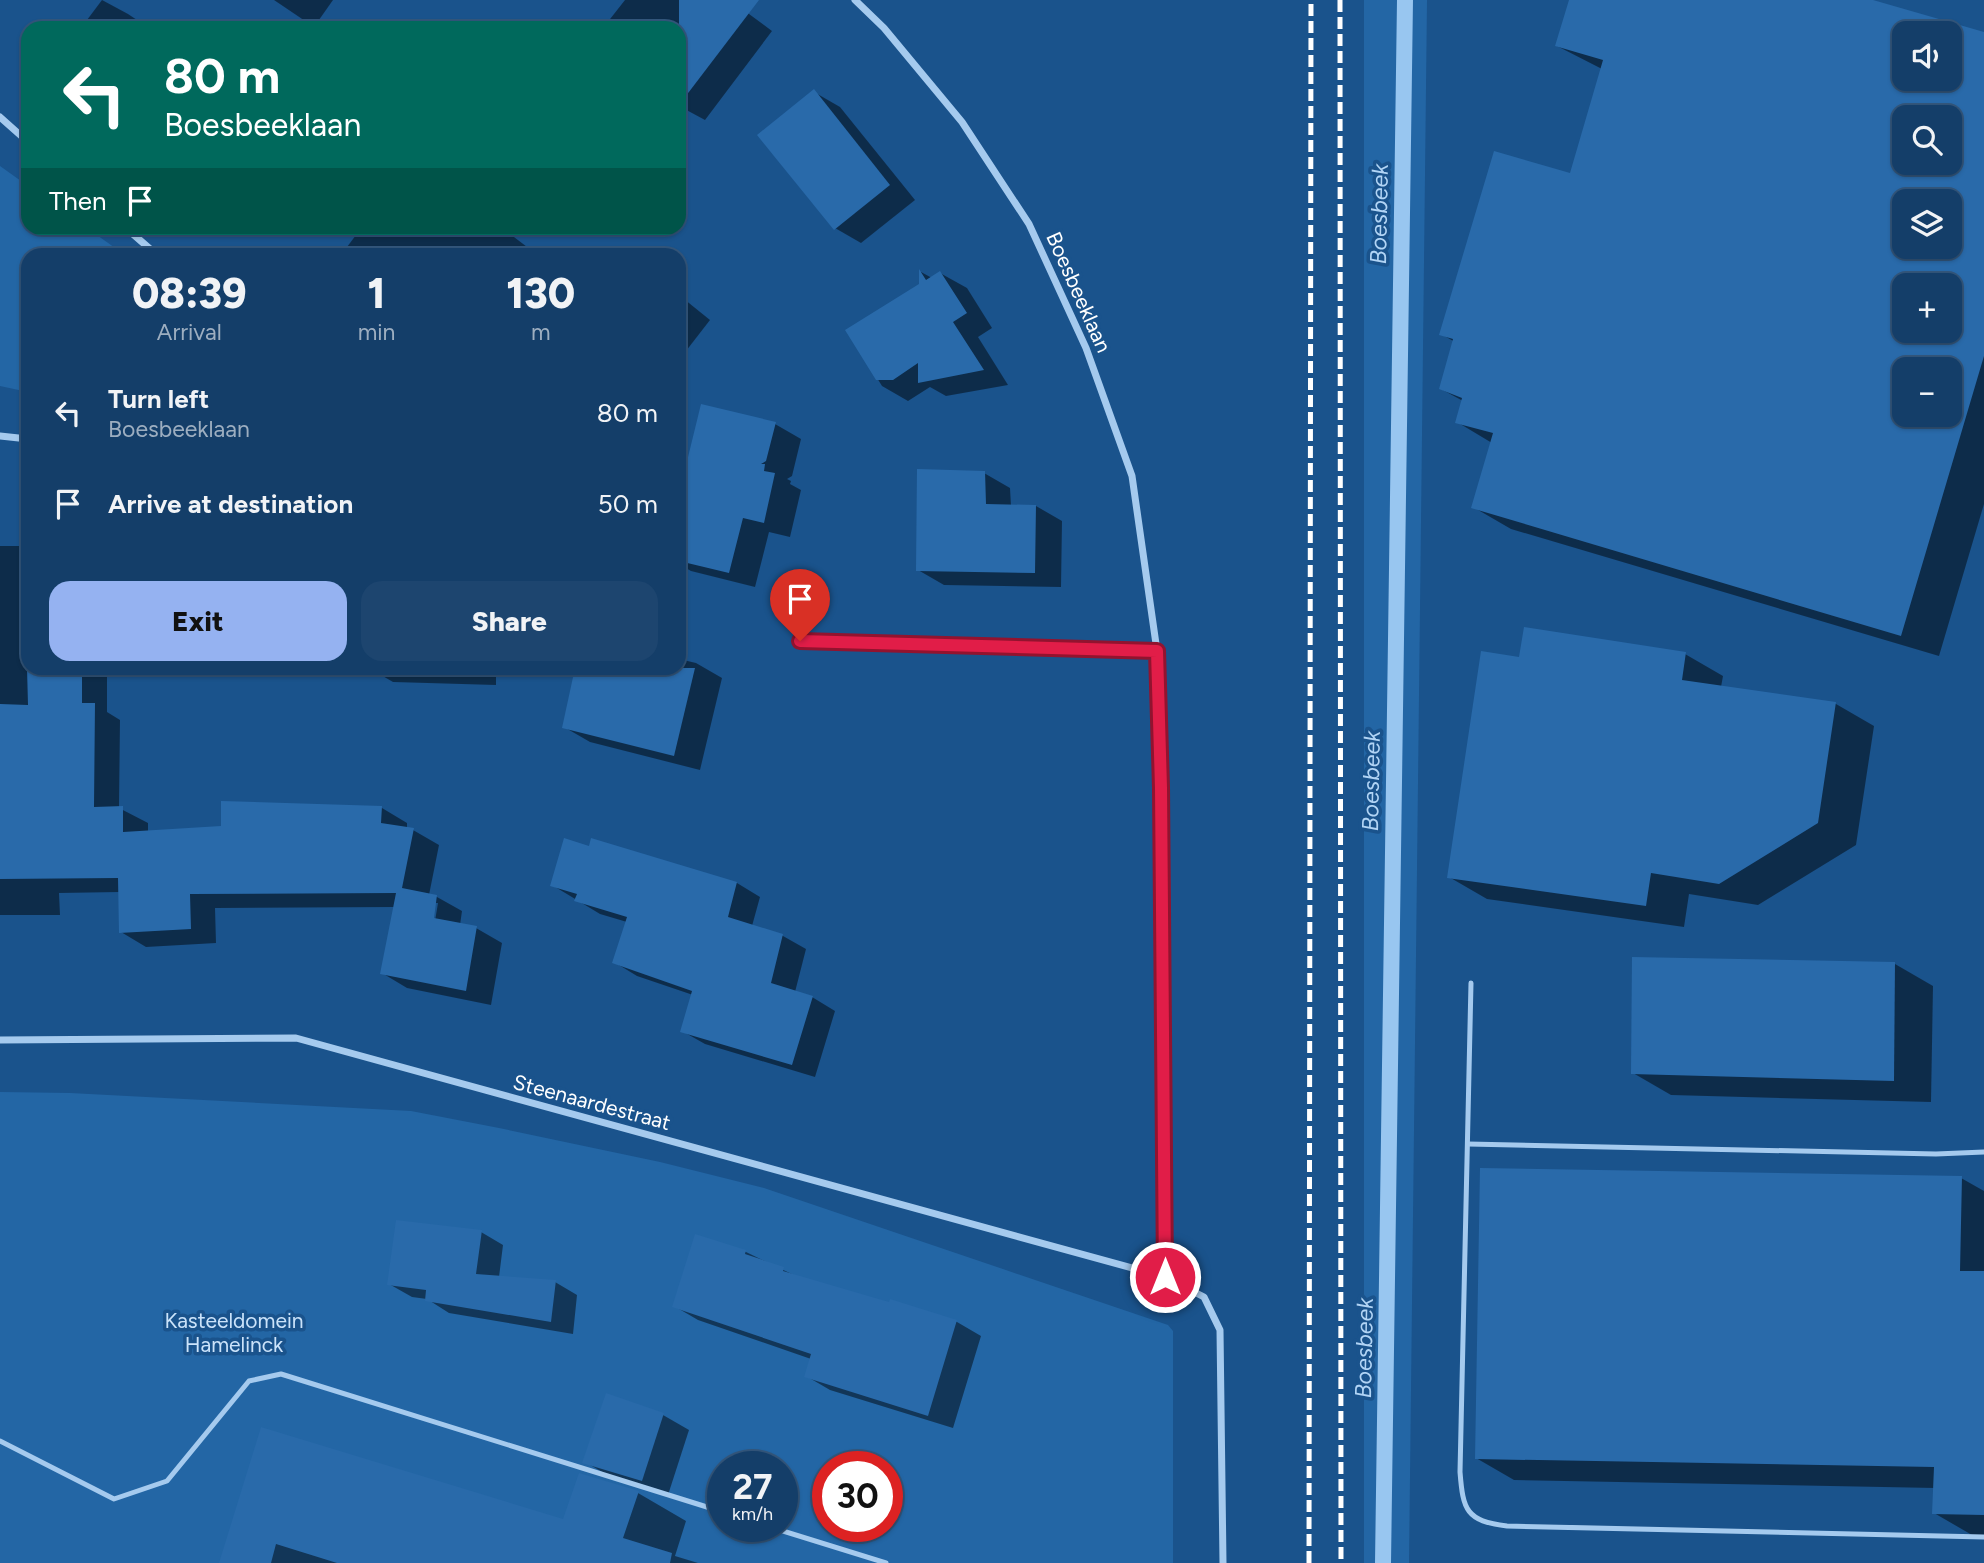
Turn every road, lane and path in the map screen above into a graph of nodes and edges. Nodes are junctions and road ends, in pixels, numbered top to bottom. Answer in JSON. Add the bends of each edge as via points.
{"nodes":[{"id":1,"x":855,"y":0,"type":"edge"},
{"id":2,"x":0,"y":117,"type":"edge"},
{"id":3,"x":21,"y":136,"type":"edge"},
{"id":4,"x":134,"y":235,"type":"edge"},
{"id":5,"x":149,"y":248,"type":"edge"},
{"id":6,"x":0,"y":436,"type":"edge"},
{"id":7,"x":21,"y":438,"type":"edge"},
{"id":8,"x":800,"y":641,"type":"dead end"},
{"id":9,"x":1157,"y":651,"type":"junction"},
{"id":10,"x":1471,"y":983,"type":"dead end"},
{"id":11,"x":0,"y":1040,"type":"edge"},
{"id":12,"x":1468,"y":1144,"type":"junction"},
{"id":13,"x":1984,"y":1152,"type":"edge"},
{"id":14,"x":1165,"y":1277,"type":"junction"},
{"id":15,"x":0,"y":1440,"type":"edge"},
{"id":16,"x":707,"y":1507,"type":"edge"},
{"id":17,"x":798,"y":1536,"type":"edge"},
{"id":18,"x":1984,"y":1537,"type":"edge"},
{"id":19,"x":886,"y":1563,"type":"edge"},
{"id":20,"x":1223,"y":1563,"type":"edge"}],
"edges":[{"from":1,"to":9,"type":"street","name":"Boesbeeklaan","via":[[962,122],[1029,224],[1086,348],[1132,477]]},
{"from":2,"to":3,"type":"street"},
{"from":4,"to":5,"type":"street"},
{"from":6,"to":7,"type":"street"},
{"from":8,"to":9,"type":"street"},
{"from":9,"to":14,"type":"street","name":"Boesbeeklaan"},
{"from":10,"to":12,"type":"lane"},
{"from":11,"to":14,"type":"street","name":"Steenaardestraat","via":[[296,1038]]},
{"from":12,"to":13,"type":"lane"},
{"from":12,"to":18,"type":"lane","via":[[1460,1472],[1461,1497],[1473,1516],[1507,1526]]},
{"from":14,"to":20,"type":"street","name":"Steenaardestraat","via":[[1204,1297],[1220,1330]]},
{"from":15,"to":16,"type":"lane","via":[[114,1499],[167,1481],[249,1381],[281,1374]]},
{"from":17,"to":19,"type":"lane"}]}
